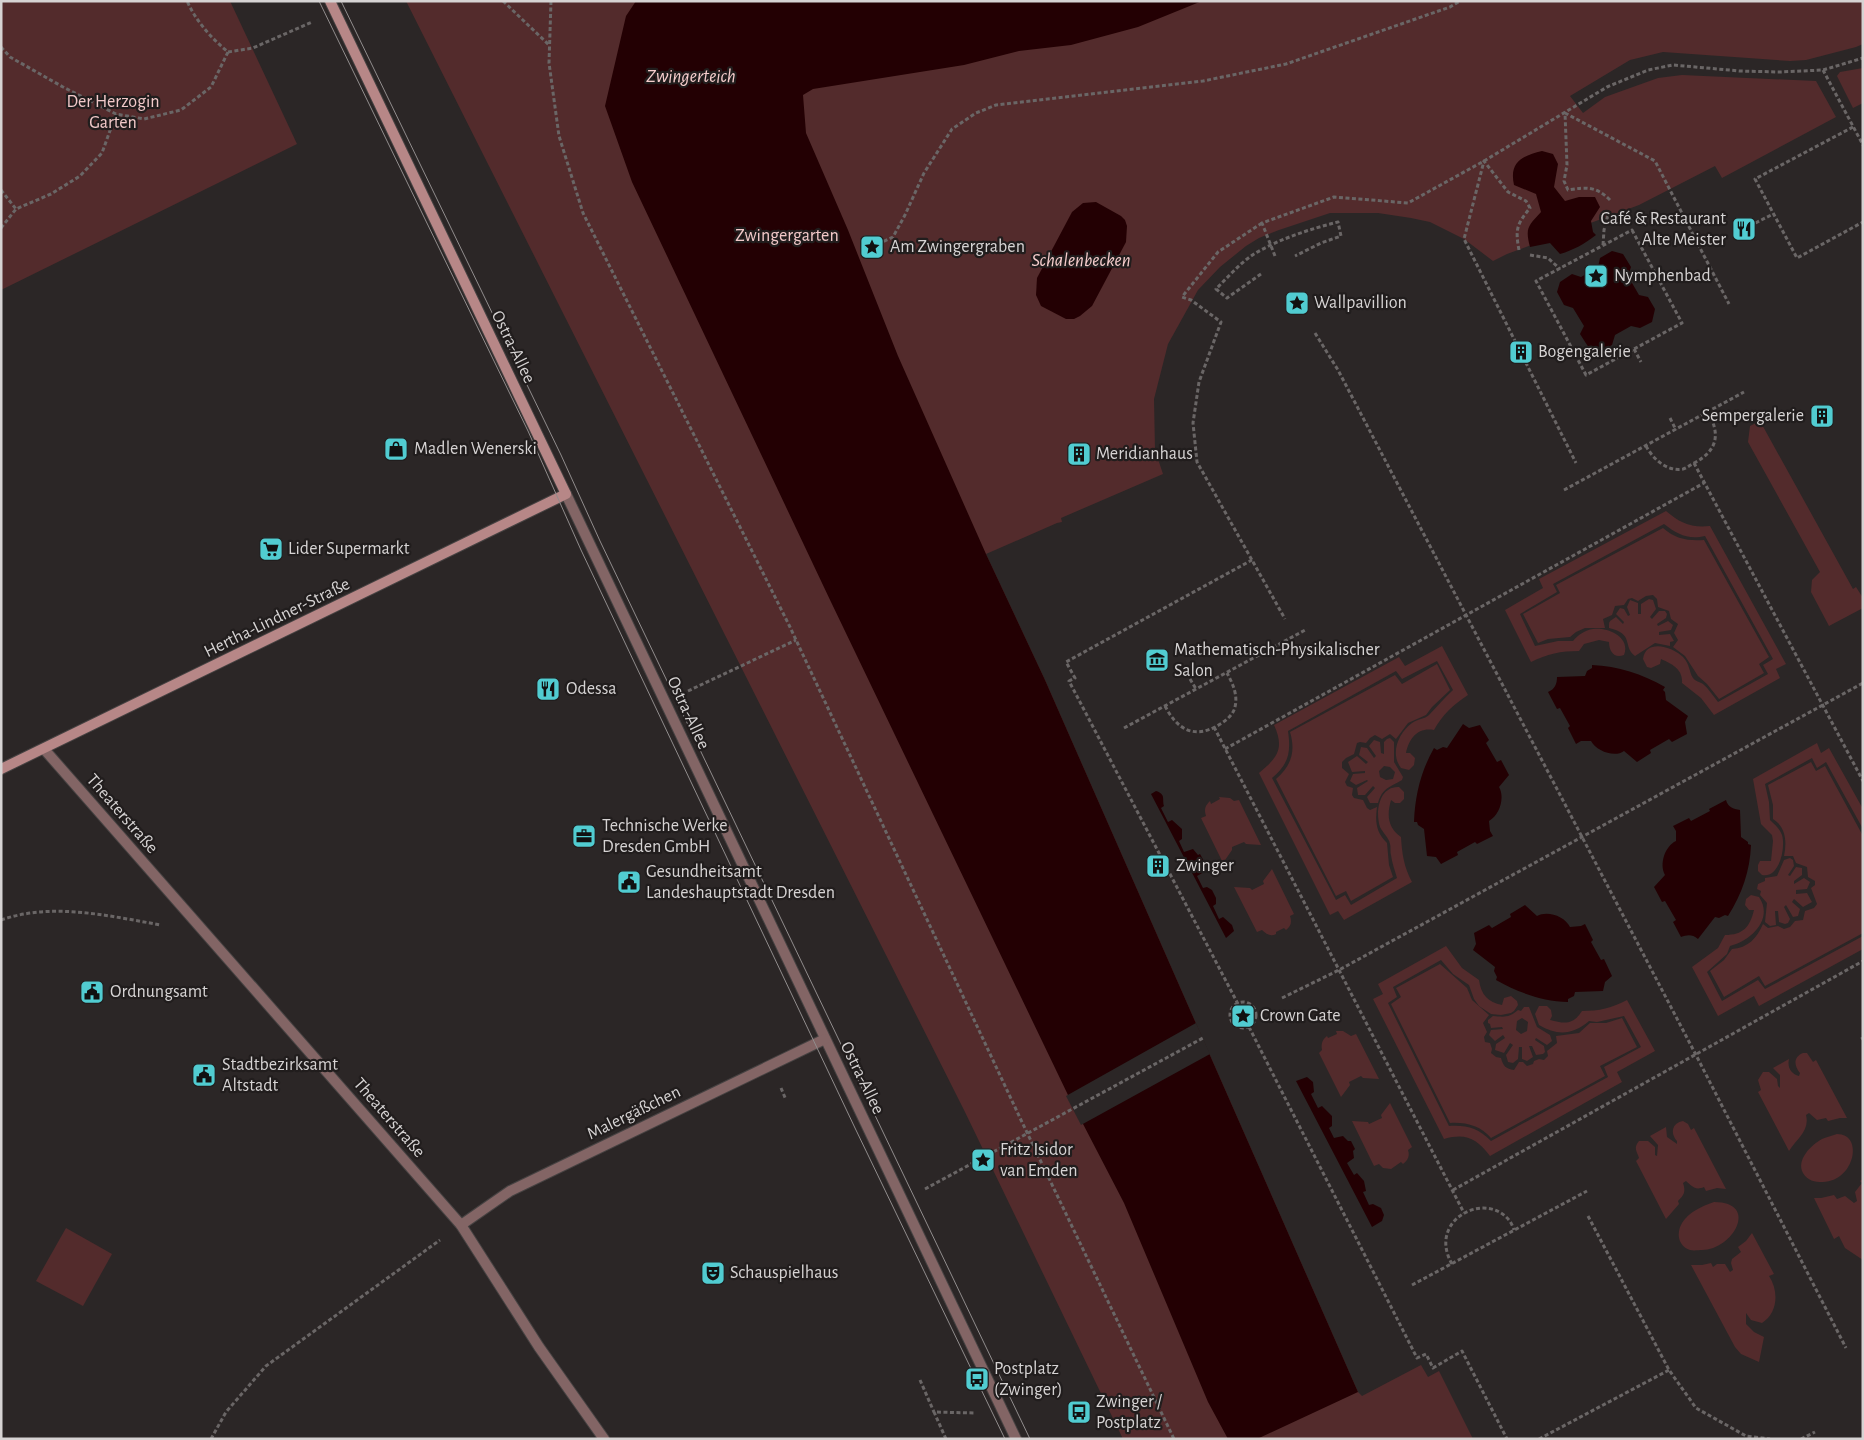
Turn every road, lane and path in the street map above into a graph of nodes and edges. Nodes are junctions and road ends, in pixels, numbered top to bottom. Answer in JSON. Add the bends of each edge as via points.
{"nodes":[{"id":1,"x":187,"y":1,"type":"edge"},
{"id":2,"x":330,"y":1,"type":"edge"},
{"id":3,"x":504,"y":1,"type":"edge"},
{"id":4,"x":551,"y":1,"type":"edge"},
{"id":5,"x":1460,"y":1,"type":"edge"},
{"id":6,"x":335,"y":12,"type":"junction"},
{"id":7,"x":550,"y":45,"type":"junction"},
{"id":8,"x":1,"y":47,"type":"edge"},
{"id":9,"x":228,"y":52,"type":"junction"},
{"id":10,"x":1863,"y":58,"type":"edge"},
{"id":11,"x":1823,"y":70,"type":"junction"},
{"id":12,"x":1565,"y":113,"type":"junction"},
{"id":13,"x":116,"y":114,"type":"junction"},
{"id":14,"x":1853,"y":127,"type":"junction"},
{"id":15,"x":1863,"y":145,"type":"edge"},
{"id":16,"x":1484,"y":161,"type":"junction"},
{"id":17,"x":1,"y":190,"type":"edge"},
{"id":18,"x":1610,"y":200,"type":"dead end"},
{"id":19,"x":16,"y":209,"type":"junction"},
{"id":20,"x":1773,"y":214,"type":"junction"},
{"id":21,"x":1608,"y":215,"type":"dead end"},
{"id":22,"x":1863,"y":222,"type":"edge"},
{"id":23,"x":1262,"y":224,"type":"junction"},
{"id":24,"x":1,"y":228,"type":"edge"},
{"id":25,"x":1744,"y":229,"type":"dead end"},
{"id":26,"x":1271,"y":246,"type":"junction"},
{"id":27,"x":1603,"y":246,"type":"junction"},
{"id":28,"x":872,"y":247,"type":"dead end"},
{"id":29,"x":1519,"y":250,"type":"dead end"},
{"id":30,"x":1530,"y":255,"type":"dead end"},
{"id":31,"x":1275,"y":256,"type":"dead end"},
{"id":32,"x":1294,"y":256,"type":"dead end"},
{"id":33,"x":1560,"y":269,"type":"junction"},
{"id":34,"x":1261,"y":274,"type":"dead end"},
{"id":35,"x":1729,"y":304,"type":"dead end"},
{"id":36,"x":1315,"y":333,"type":"dead end"},
{"id":37,"x":1634,"y":349,"type":"junction"},
{"id":38,"x":1641,"y":362,"type":"dead end"},
{"id":39,"x":1744,"y":392,"type":"dead end"},
{"id":40,"x":1708,"y":412,"type":"junction"},
{"id":41,"x":1670,"y":418,"type":"dead end"},
{"id":42,"x":1676,"y":430,"type":"junction"},
{"id":43,"x":1646,"y":446,"type":"junction"},
{"id":44,"x":1576,"y":463,"type":"dead end"},
{"id":45,"x":1694,"y":463,"type":"junction"},
{"id":46,"x":1704,"y":483,"type":"junction"},
{"id":47,"x":1564,"y":490,"type":"dead end"},
{"id":48,"x":566,"y":494,"type":"junction"},
{"id":49,"x":1252,"y":560,"type":"junction"},
{"id":50,"x":1466,"y":615,"type":"junction"},
{"id":51,"x":1285,"y":619,"type":"dead end"},
{"id":52,"x":1308,"y":629,"type":"dead end"},
{"id":53,"x":796,"y":640,"type":"junction"},
{"id":54,"x":1227,"y":673,"type":"junction"},
{"id":55,"x":1190,"y":679,"type":"dead end"},
{"id":56,"x":1863,"y":683,"type":"edge"},
{"id":57,"x":1196,"y":689,"type":"junction"},
{"id":58,"x":665,"y":702,"type":"junction"},
{"id":59,"x":1822,"y":705,"type":"junction"},
{"id":60,"x":1165,"y":706,"type":"junction"},
{"id":61,"x":1214,"y":727,"type":"junction"},
{"id":62,"x":1124,"y":728,"type":"dead end"},
{"id":63,"x":44,"y":749,"type":"junction"},
{"id":64,"x":1225,"y":749,"type":"junction"},
{"id":65,"x":1,"y":769,"type":"edge"},
{"id":66,"x":1863,"y":781,"type":"edge"},
{"id":67,"x":1582,"y":838,"type":"junction"},
{"id":68,"x":1,"y":920,"type":"edge"},
{"id":69,"x":204,"y":932,"type":"junction"},
{"id":70,"x":1863,"y":961,"type":"edge"},
{"id":71,"x":1339,"y":970,"type":"junction"},
{"id":72,"x":1282,"y":998,"type":"dead end"},
{"id":73,"x":1238,"y":1004,"type":"junction"},
{"id":74,"x":1249,"y":1027,"type":"junction"},
{"id":75,"x":1203,"y":1038,"type":"dead end"},
{"id":76,"x":825,"y":1039,"type":"junction"},
{"id":77,"x":1696,"y":1055,"type":"junction"},
{"id":78,"x":1028,"y":1134,"type":"junction"},
{"id":79,"x":1453,"y":1190,"type":"junction"},
{"id":80,"x":1587,"y":1191,"type":"dead end"},
{"id":81,"x":903,"y":1201,"type":"junction"},
{"id":82,"x":1464,"y":1213,"type":"junction"},
{"id":83,"x":1588,"y":1216,"type":"dead end"},
{"id":84,"x":461,"y":1225,"type":"junction"},
{"id":85,"x":1514,"y":1230,"type":"junction"},
{"id":86,"x":1452,"y":1264,"type":"junction"},
{"id":87,"x":1412,"y":1285,"type":"dead end"},
{"id":88,"x":1846,"y":1348,"type":"dead end"},
{"id":89,"x":1669,"y":1370,"type":"junction"},
{"id":90,"x":920,"y":1380,"type":"dead end"},
{"id":91,"x":934,"y":1412,"type":"junction"},
{"id":92,"x":978,"y":1413,"type":"dead end"},
{"id":93,"x":1815,"y":1432,"type":"dead end"},
{"id":94,"x":211,"y":1439,"type":"edge"},
{"id":95,"x":604,"y":1439,"type":"edge"},
{"id":96,"x":946,"y":1439,"type":"edge"},
{"id":97,"x":1016,"y":1439,"type":"edge"},
{"id":98,"x":1174,"y":1439,"type":"edge"},
{"id":99,"x":1507,"y":1439,"type":"edge"},
{"id":100,"x":1540,"y":1439,"type":"edge"},
{"id":101,"x":1770,"y":1439,"type":"edge"},
{"id":102,"x":1800,"y":1439,"type":"edge"}],
"edges":[{"from":1,"to":9,"type":"path","via":[[192,13],[215,42]]},
{"from":2,"to":6,"type":"street","name":"Ostra-Allee"},
{"from":3,"to":7,"type":"path"},
{"from":4,"to":7,"type":"path"},
{"from":5,"to":28,"type":"path","via":[[1286,64],[1203,81],[996,105],[976,113],[952,129],[924,173],[893,237]]},
{"from":6,"to":9,"type":"path","via":[[253,48]]},
{"from":6,"to":48,"type":"street","name":"Ostra-Allee"},
{"from":7,"to":53,"type":"path","via":[[549,64],[559,136],[583,213]]},
{"from":8,"to":13,"type":"path","via":[[10,57]]},
{"from":9,"to":13,"type":"path","via":[[211,88],[181,110],[144,119]]},
{"from":10,"to":11,"type":"path"},
{"from":11,"to":12,"type":"path","via":[[1740,71],[1673,65],[1648,70],[1607,86]]},
{"from":11,"to":14,"type":"path"},
{"from":12,"to":16,"type":"path"},
{"from":12,"to":18,"type":"path","via":[[1567,165],[1564,181],[1568,190],[1585,188],[1602,192]]},
{"from":12,"to":35,"type":"path","via":[[1655,161]]},
{"from":13,"to":19,"type":"path","via":[[102,153],[80,176],[51,194]]},
{"from":14,"to":15,"type":"path"},
{"from":14,"to":20,"type":"path","via":[[1755,179]]},
{"from":16,"to":23,"type":"path","via":[[1408,203],[1334,197]]},
{"from":16,"to":29,"type":"path","via":[[1508,192],[1526,201],[1530,208],[1516,233]]},
{"from":16,"to":44,"type":"path","via":[[1464,239]]},
{"from":17,"to":19,"type":"path"},
{"from":19,"to":24,"type":"path"},
{"from":20,"to":22,"type":"path","via":[[1797,258]]},
{"from":20,"to":25,"type":"path"},
{"from":21,"to":27,"type":"path"},
{"from":23,"to":26,"type":"path"},
{"from":23,"to":49,"type":"path","via":[[1218,252],[1182,297],[1221,322],[1199,382],[1193,423],[1198,462]]},
{"from":26,"to":31,"type":"path"},
{"from":26,"to":32,"type":"path","via":[[1338,222],[1341,236]]},
{"from":26,"to":34,"type":"path","via":[[1253,255],[1216,289],[1227,298]]},
{"from":27,"to":33,"type":"path"},
{"from":27,"to":37,"type":"path","via":[[1632,230],[1682,323]]},
{"from":30,"to":33,"type":"path","via":[[1548,258]]},
{"from":33,"to":37,"type":"path","via":[[1536,282],[1586,375]]},
{"from":36,"to":50,"type":"path","via":[[1338,370]]},
{"from":37,"to":38,"type":"path"},
{"from":39,"to":40,"type":"path"},
{"from":40,"to":42,"type":"path"},
{"from":40,"to":45,"type":"path","via":[[1714,422],[1713,447],[1704,458]]},
{"from":41,"to":42,"type":"path"},
{"from":42,"to":43,"type":"path"},
{"from":43,"to":45,"type":"path","via":[[1652,456],[1673,468],[1684,468]]},
{"from":43,"to":47,"type":"path"},
{"from":45,"to":46,"type":"path"},
{"from":46,"to":50,"type":"path"},
{"from":46,"to":59,"type":"path"},
{"from":48,"to":58,"type":"street","name":"Ostra-Allee"},
{"from":48,"to":63,"type":"street","name":"Hertha-Lindner-Straße"},
{"from":49,"to":51,"type":"path"},
{"from":49,"to":73,"type":"path","via":[[1066,662],[1075,678],[1069,681]]},
{"from":50,"to":64,"type":"path"},
{"from":50,"to":67,"type":"path"},
{"from":52,"to":54,"type":"path"},
{"from":53,"to":58,"type":"path"},
{"from":53,"to":78,"type":"path"},
{"from":54,"to":57,"type":"path"},
{"from":54,"to":61,"type":"path","via":[[1233,684],[1234,710],[1224,722]]},
{"from":55,"to":57,"type":"path"},
{"from":56,"to":59,"type":"path"},
{"from":57,"to":60,"type":"path"},
{"from":58,"to":76,"type":"street","name":"Ostra-Allee"},
{"from":59,"to":66,"type":"path"},
{"from":59,"to":67,"type":"path"},
{"from":60,"to":61,"type":"path","via":[[1171,718],[1194,733]]},
{"from":60,"to":62,"type":"path"},
{"from":61,"to":64,"type":"path"},
{"from":63,"to":65,"type":"street","name":"Hertha-Lindner-Straße"},
{"from":63,"to":69,"type":"street","name":"Theaterstraße"},
{"from":64,"to":71,"type":"path"},
{"from":67,"to":71,"type":"path"},
{"from":67,"to":77,"type":"path"},
{"from":68,"to":69,"type":"path","via":[[64,911]]},
{"from":69,"to":84,"type":"street","name":"Theaterstraße"},
{"from":70,"to":77,"type":"path"},
{"from":71,"to":72,"type":"path"},
{"from":71,"to":79,"type":"path"},
{"from":73,"to":74,"type":"path","via":[[1245,1002],[1255,1010],[1256,1017]]},
{"from":73,"to":74,"type":"path","via":[[1230,1012],[1231,1020],[1238,1028]]},
{"from":74,"to":99,"type":"path","via":[[1417,1358],[1426,1354],[1433,1368],[1462,1351]]},
{"from":75,"to":78,"type":"path"},
{"from":76,"to":81,"type":"street","name":"Ostra-Allee"},
{"from":76,"to":84,"type":"street","name":"Malergäßchen","via":[[510,1191]]},
{"from":77,"to":79,"type":"path"},
{"from":77,"to":88,"type":"path"},
{"from":78,"to":81,"type":"path"},
{"from":78,"to":98,"type":"path"},
{"from":79,"to":82,"type":"path"},
{"from":80,"to":85,"type":"path"},
{"from":81,"to":97,"type":"street","name":"Ostra-Allee"},
{"from":82,"to":85,"type":"path","via":[[1487,1208],[1499,1212],[1509,1219]]},
{"from":82,"to":86,"type":"path","via":[[1447,1230],[1446,1254]]},
{"from":83,"to":89,"type":"path"},
{"from":84,"to":94,"type":"path","via":[[266,1366],[226,1412]]},
{"from":84,"to":95,"type":"street","name":"Theaterstraße","via":[[538,1347]]},
{"from":85,"to":86,"type":"path"},
{"from":86,"to":87,"type":"path"},
{"from":89,"to":100,"type":"path"},
{"from":89,"to":101,"type":"path","via":[[1696,1408],[1746,1436]]},
{"from":90,"to":91,"type":"path"},
{"from":91,"to":92,"type":"path"},
{"from":91,"to":96,"type":"path"},
{"from":93,"to":102,"type":"path"}]}
